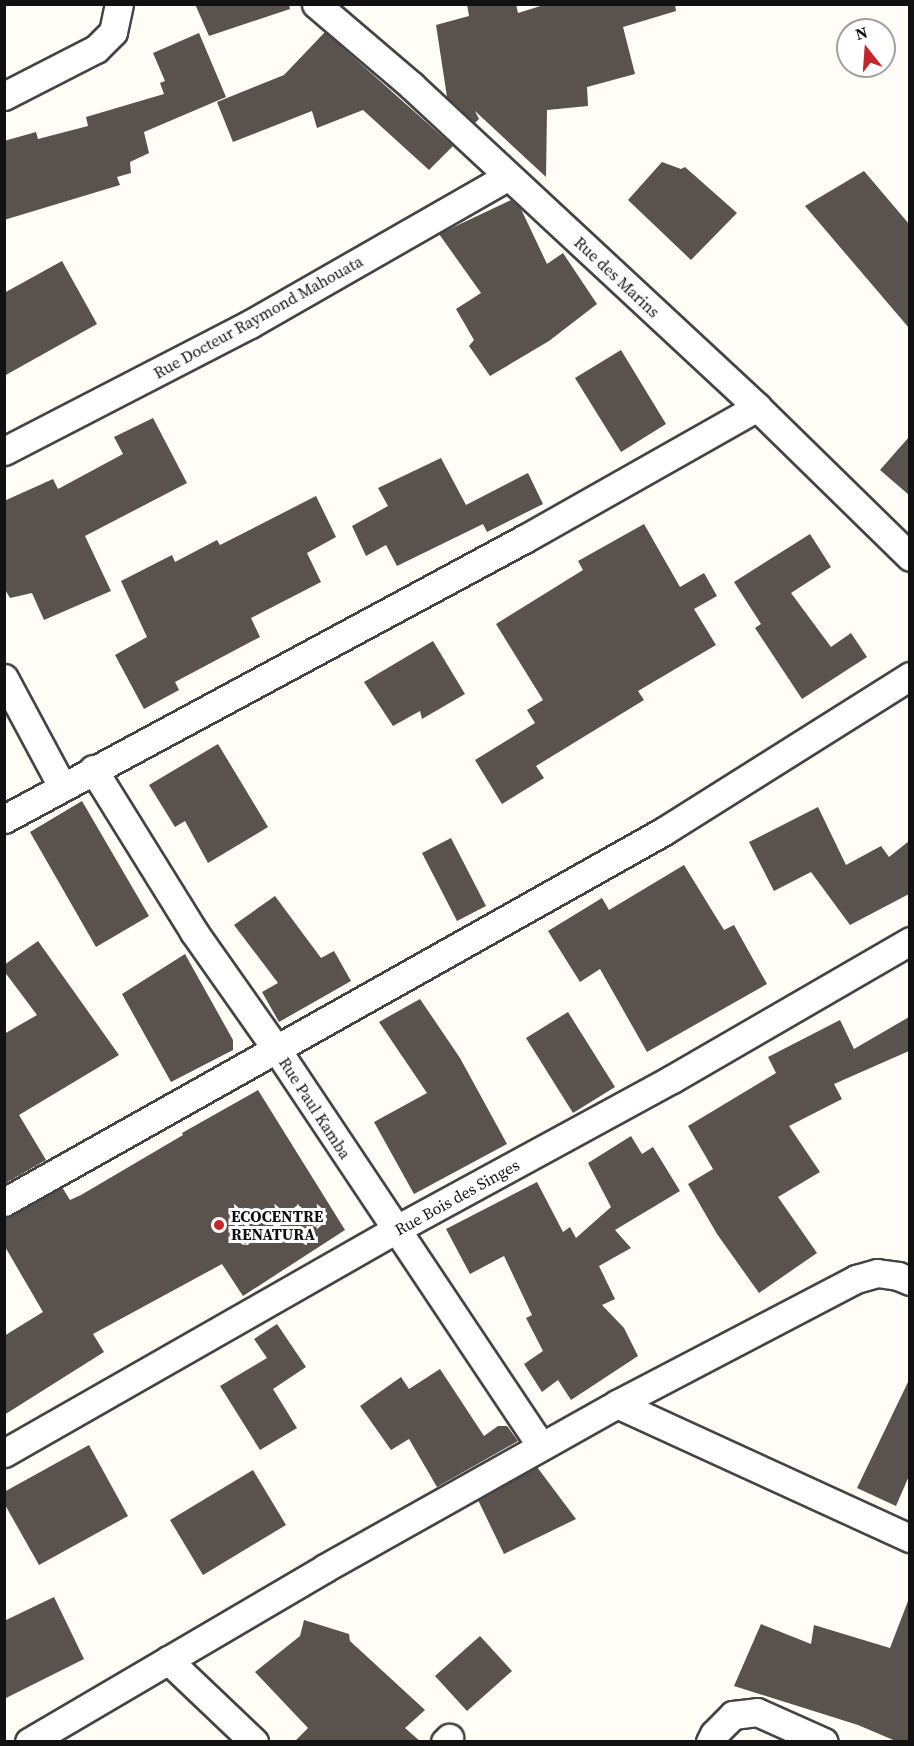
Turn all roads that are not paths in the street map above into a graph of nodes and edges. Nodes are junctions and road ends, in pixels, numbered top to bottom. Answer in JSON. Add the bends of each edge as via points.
{"nodes":[{"id":1,"x":119,"y":4,"type":"edge"},
{"id":2,"x":316,"y":4,"type":"edge"},
{"id":3,"x":4,"y":96,"type":"edge"},
{"id":4,"x":508,"y":176,"type":"junction"},
{"id":5,"x":757,"y":407,"type":"junction"},
{"id":6,"x":4,"y":451,"type":"edge"},
{"id":7,"x":909,"y":557,"type":"edge"},
{"id":8,"x":909,"y":676,"type":"edge"},
{"id":9,"x":4,"y":678,"type":"edge"},
{"id":10,"x":93,"y":769,"type":"junction"},
{"id":11,"x":62,"y":786,"type":"junction"},
{"id":12,"x":4,"y":819,"type":"edge"},
{"id":13,"x":909,"y":940,"type":"edge"},
{"id":14,"x":277,"y":1050,"type":"junction"},
{"id":15,"x":4,"y":1202,"type":"edge"},
{"id":16,"x":396,"y":1230,"type":"junction"},
{"id":17,"x":909,"y":1281,"type":"edge"},
{"id":18,"x":617,"y":1404,"type":"junction"},
{"id":19,"x":540,"y":1445,"type":"junction"},
{"id":20,"x":4,"y":1453,"type":"edge"},
{"id":21,"x":909,"y":1538,"type":"edge"},
{"id":22,"x":168,"y":1660,"type":"junction"},
{"id":23,"x":29,"y":1742,"type":"edge"},
{"id":24,"x":254,"y":1742,"type":"edge"},
{"id":25,"x":710,"y":1742,"type":"edge"},
{"id":26,"x":824,"y":1742,"type":"edge"}],
"edges":[{"from":1,"to":3,"type":"street","via":[[113,32],[96,48]]},
{"from":2,"to":4,"type":"street","name":"Rue des Marins"},
{"from":4,"to":5,"type":"street","name":"Rue des Marins"},
{"from":4,"to":6,"type":"street","name":"Rue Docteur Raymond Mahouata","via":[[250,324]]},
{"from":5,"to":7,"type":"street","name":"Rue des Marins"},
{"from":5,"to":10,"type":"street","via":[[524,539]]},
{"from":8,"to":14,"type":"street","via":[[664,831]]},
{"from":9,"to":11,"type":"street"},
{"from":10,"to":11,"type":"street"},
{"from":10,"to":14,"type":"street","name":"Rue Paul Kamba","via":[[194,932]]},
{"from":11,"to":12,"type":"street"},
{"from":13,"to":16,"type":"street","name":"Rue Bois des Singes","via":[[672,1078]]},
{"from":14,"to":15,"type":"street"},
{"from":14,"to":16,"type":"street","name":"Rue Paul Kamba"},
{"from":16,"to":19,"type":"street","name":"Rue Paul Kamba"},
{"from":16,"to":20,"type":"street","name":"Rue Bois des Singes"},
{"from":17,"to":18,"type":"street","via":[[877,1273],[856,1279]]},
{"from":18,"to":19,"type":"street"},
{"from":18,"to":21,"type":"street"},
{"from":19,"to":22,"type":"street"},
{"from":22,"to":23,"type":"street"},
{"from":22,"to":24,"type":"street"},
{"from":25,"to":26,"type":"street","via":[[733,1715],[757,1712]]}]}
